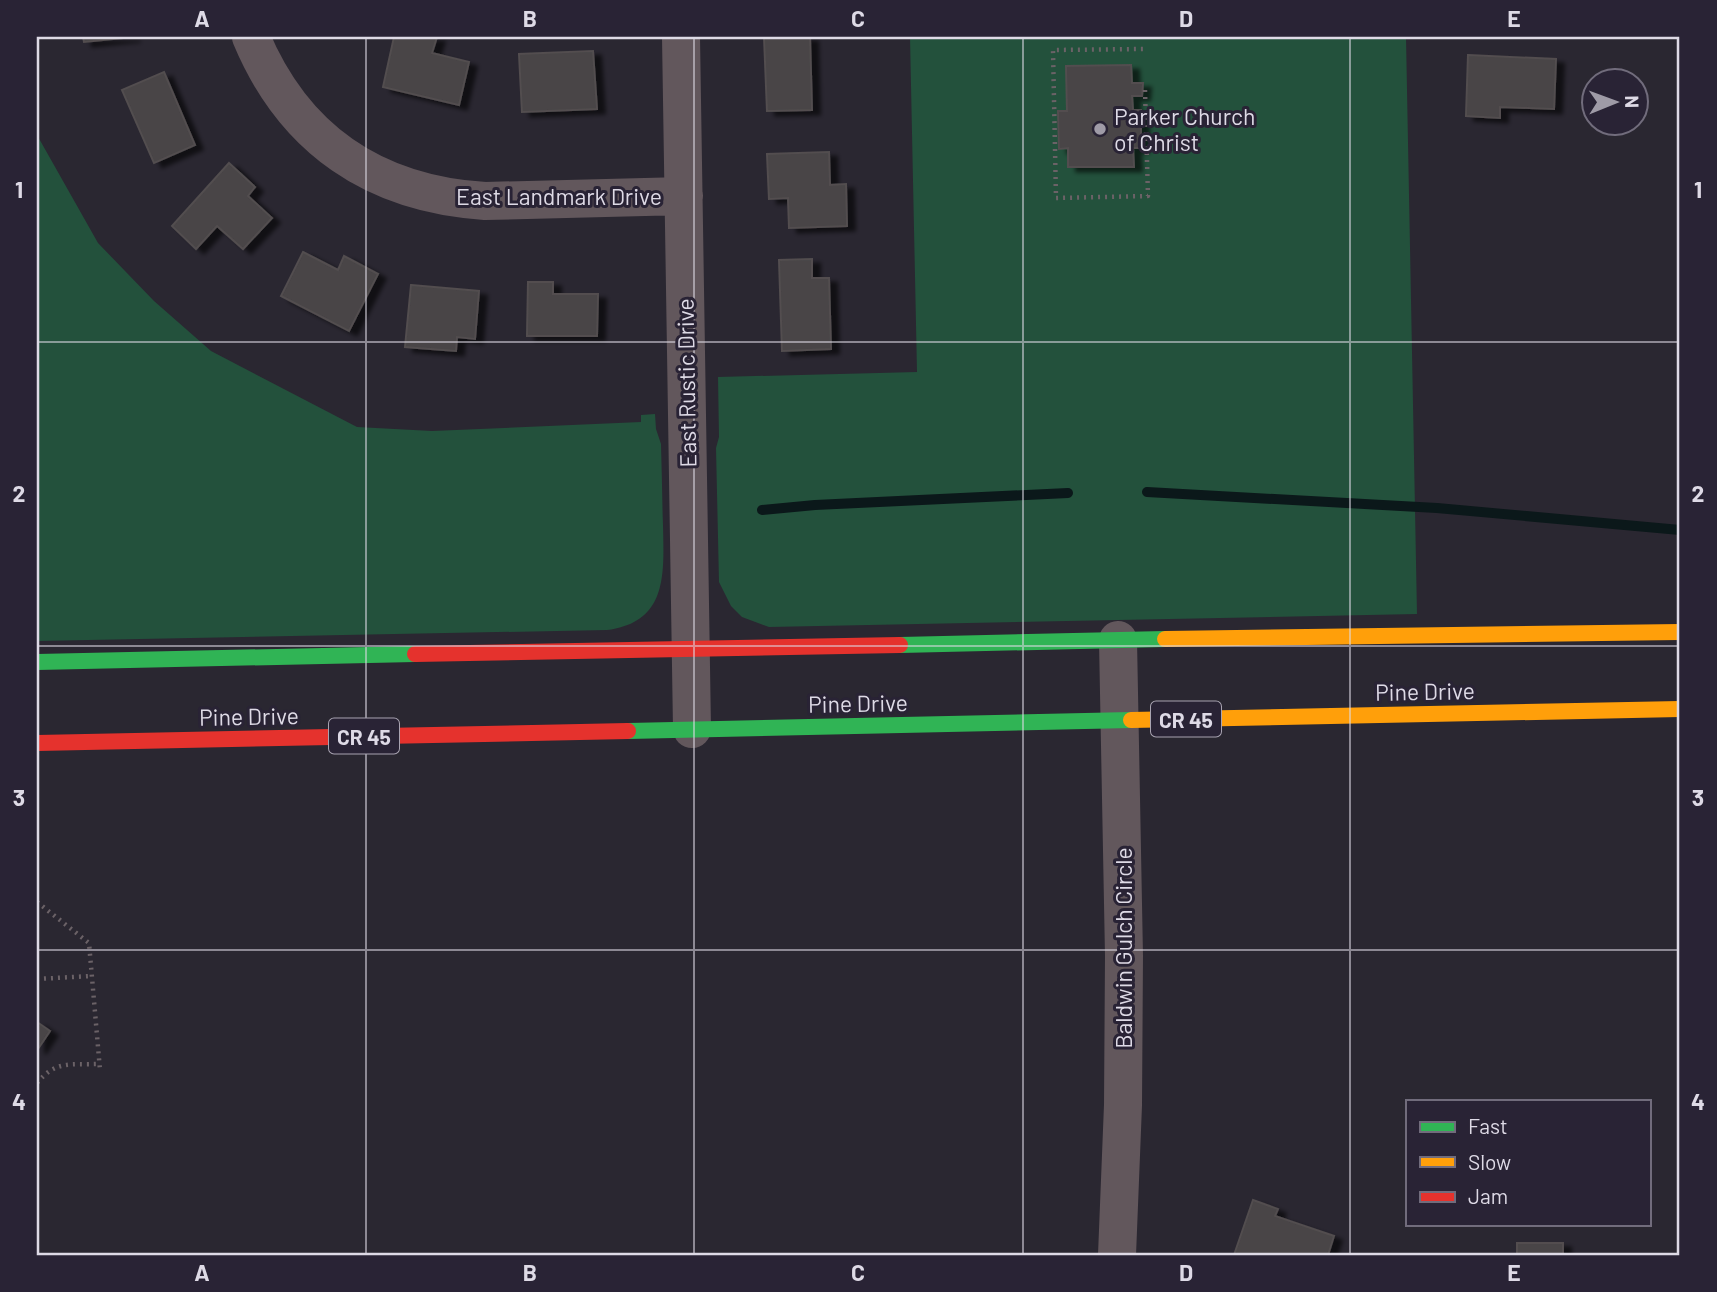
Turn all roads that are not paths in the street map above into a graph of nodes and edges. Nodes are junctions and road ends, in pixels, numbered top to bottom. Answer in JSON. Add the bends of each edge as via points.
{"nodes":[{"id":1,"x":251,"y":37,"type":"edge"},
{"id":2,"x":681,"y":37,"type":"edge"},
{"id":3,"x":684,"y":196,"type":"junction"},
{"id":4,"x":1680,"y":632,"type":"edge"},
{"id":5,"x":1118,"y":640,"type":"junction"},
{"id":6,"x":691,"y":649,"type":"junction"},
{"id":7,"x":37,"y":662,"type":"edge"},
{"id":8,"x":1680,"y":709,"type":"edge"},
{"id":9,"x":1120,"y":720,"type":"junction"},
{"id":10,"x":692,"y":729,"type":"junction"},
{"id":11,"x":37,"y":743,"type":"edge"},
{"id":12,"x":1117,"y":1255,"type":"edge"}],
"edges":[{"from":1,"to":3,"type":"street","name":"East Landmark Drive","via":[[284,97],[326,144],[403,187],[485,201]]},
{"from":2,"to":3,"type":"street","name":"East Rustic Drive"},
{"from":3,"to":6,"type":"street","name":"East Rustic Drive"},
{"from":4,"to":5,"type":"main road"},
{"from":5,"to":6,"type":"main road"},
{"from":5,"to":9,"type":"street","name":"Baldwin Gulch Circle"},
{"from":6,"to":7,"type":"main road"},
{"from":6,"to":10,"type":"street","name":"East Rustic Drive"},
{"from":8,"to":9,"type":"main road","name":"Pine Drive","number":"CR 45"},
{"from":9,"to":10,"type":"main road","name":"Pine Drive","number":"CR 45"},
{"from":9,"to":12,"type":"street","name":"Baldwin Gulch Circle","via":[[1125,956]]},
{"from":10,"to":11,"type":"main road","name":"Pine Drive","number":"CR 45"}]}
